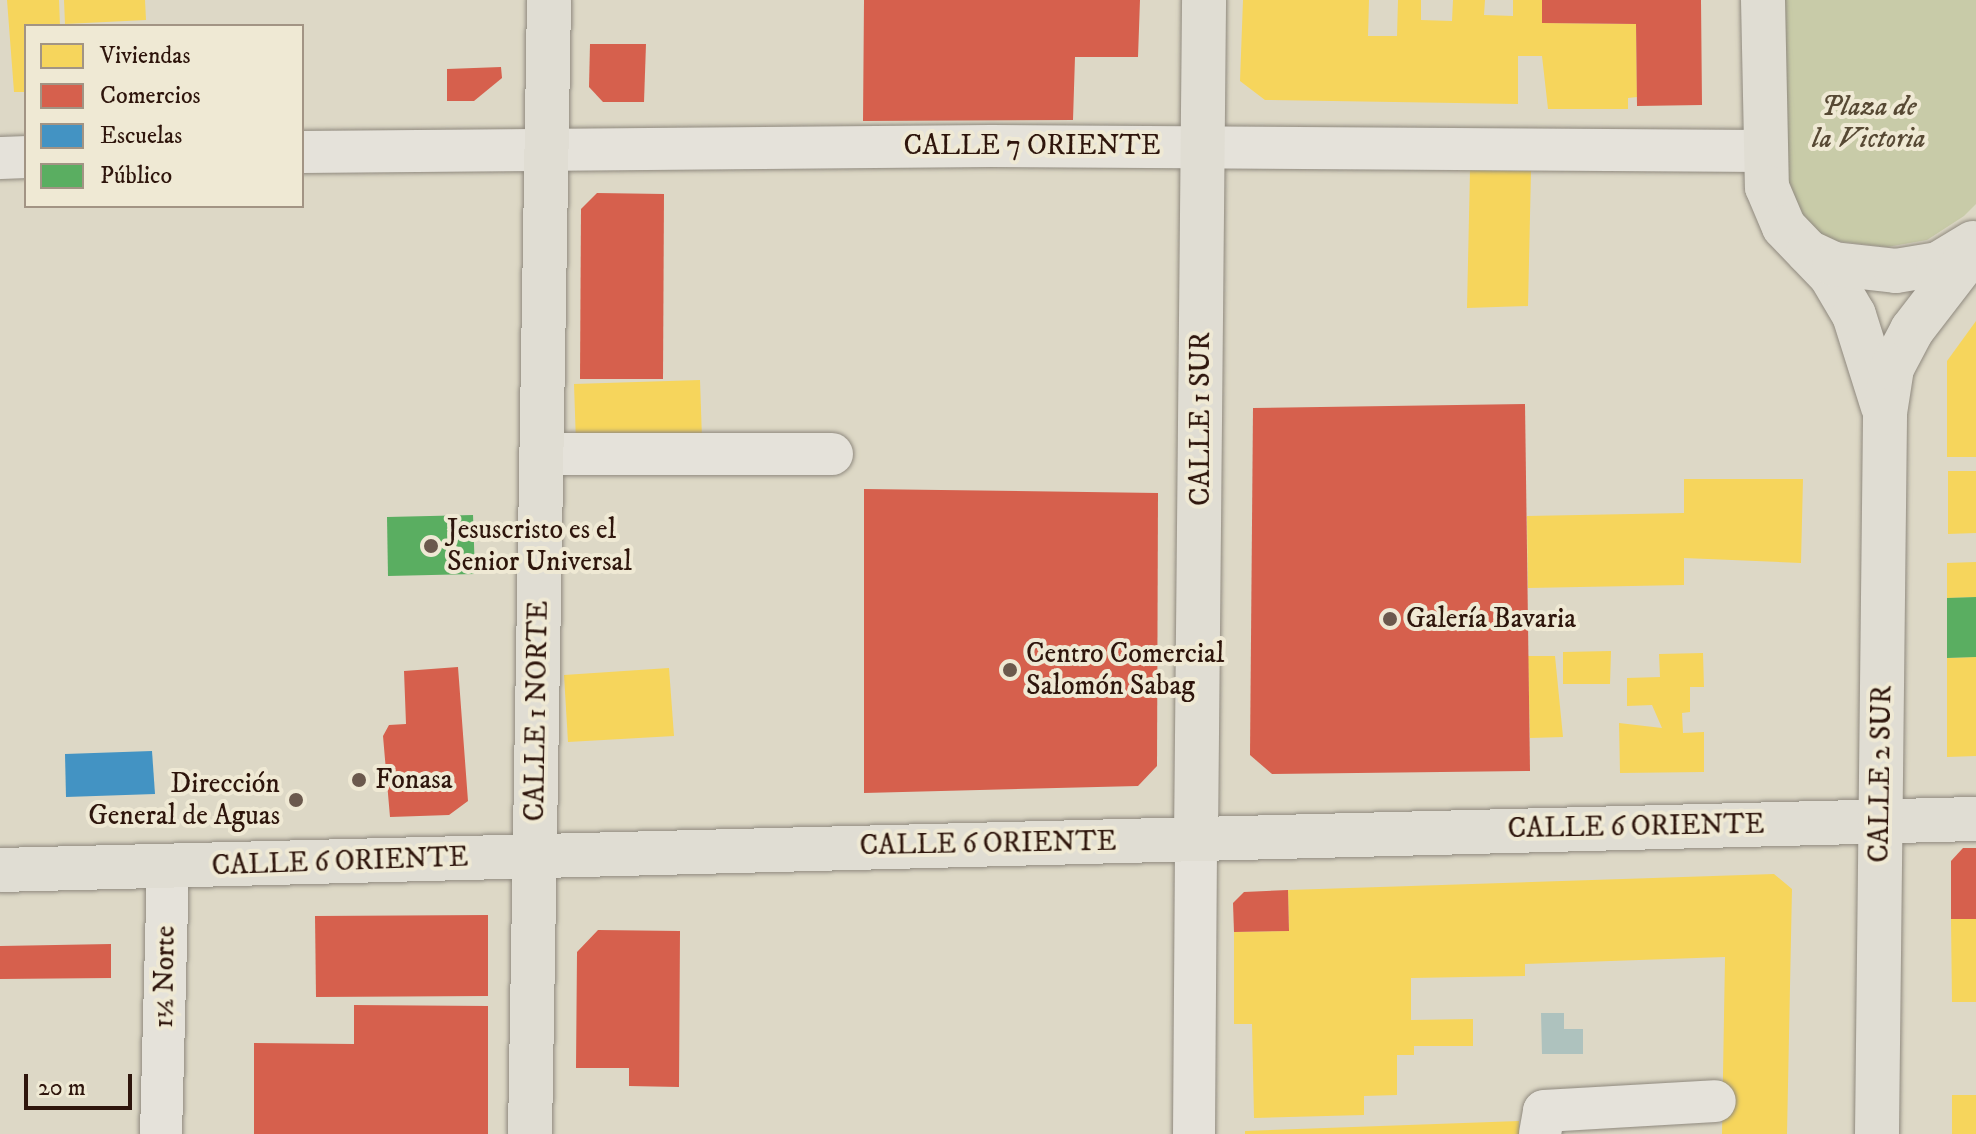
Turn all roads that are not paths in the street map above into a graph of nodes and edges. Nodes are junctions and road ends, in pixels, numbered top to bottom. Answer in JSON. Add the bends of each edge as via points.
{"nodes":[{"id":1,"x":549,"y":0,"type":"edge"},
{"id":2,"x":1204,"y":0,"type":"edge"},
{"id":3,"x":1763,"y":0,"type":"edge"},
{"id":4,"x":1202,"y":146,"type":"junction"},
{"id":5,"x":546,"y":148,"type":"junction"},
{"id":6,"x":1762,"y":151,"type":"junction"},
{"id":7,"x":304,"y":152,"type":"edge"},
{"id":8,"x":24,"y":157,"type":"edge"},
{"id":9,"x":0,"y":158,"type":"edge"},
{"id":10,"x":1976,"y":240,"type":"edge"},
{"id":11,"x":1796,"y":244,"type":"junction"},
{"id":12,"x":1976,"y":247,"type":"edge"},
{"id":13,"x":1885,"y":413,"type":"junction"},
{"id":14,"x":541,"y":454,"type":"junction"},
{"id":15,"x":832,"y":454,"type":"dead end"},
{"id":16,"x":1976,"y":819,"type":"edge"},
{"id":17,"x":1879,"y":821,"type":"junction"},
{"id":18,"x":1196,"y":839,"type":"junction"},
{"id":19,"x":535,"y":856,"type":"junction"},
{"id":20,"x":168,"y":867,"type":"junction"},
{"id":21,"x":0,"y":870,"type":"edge"},
{"id":22,"x":1715,"y":1101,"type":"dead end"},
{"id":23,"x":153,"y":1127,"type":"edge"},
{"id":24,"x":530,"y":1134,"type":"edge"},
{"id":25,"x":1194,"y":1134,"type":"edge"},
{"id":26,"x":1540,"y":1134,"type":"edge"},
{"id":27,"x":1877,"y":1134,"type":"edge"}],
"edges":[{"from":1,"to":5,"type":"main road","name":"CALLE 1 NORTE"},
{"from":2,"to":4,"type":"main road","name":"CALLE 1 SUR"},
{"from":3,"to":6,"type":"main road","name":"CALLE 2 SUR"},
{"from":4,"to":5,"type":"street","name":"CALLE 7 ORIENTE"},
{"from":4,"to":6,"type":"street","name":"CALLE 7 ORIENTE"},
{"from":4,"to":18,"type":"main road","name":"CALLE 1 SUR"},
{"from":5,"to":7,"type":"street","name":"CALLE 7 ORIENTE"},
{"from":5,"to":14,"type":"main road","name":"CALLE 1 NORTE"},
{"from":6,"to":11,"type":"main road","name":"CALLE 2 SUR","via":[[1774,209]]},
{"from":8,"to":9,"type":"street"},
{"from":10,"to":11,"type":"main road","via":[[1938,264],[1896,271],[1834,264]]},
{"from":11,"to":13,"type":"main road","name":"CALLE 2 SUR","via":[[1831,276],[1854,315]]},
{"from":12,"to":13,"type":"main road","name":"CALLE 2 SUR","via":[[1912,330],[1892,368]]},
{"from":13,"to":17,"type":"main road","name":"CALLE 2 SUR"},
{"from":14,"to":15,"type":"street"},
{"from":14,"to":19,"type":"main road","name":"CALLE 1 NORTE"},
{"from":16,"to":17,"type":"main road","name":"CALLE 6 ORIENTE"},
{"from":17,"to":18,"type":"main road","name":"CALLE 6 ORIENTE"},
{"from":17,"to":27,"type":"main road","name":"CALLE 2 SUR"},
{"from":18,"to":19,"type":"main road","name":"CALLE 6 ORIENTE"},
{"from":18,"to":25,"type":"street"},
{"from":19,"to":20,"type":"main road","name":"CALLE 6 ORIENTE"},
{"from":19,"to":24,"type":"main road","name":"CALLE 1 NORTE"},
{"from":20,"to":21,"type":"main road","name":"CALLE 6 ORIENTE"},
{"from":20,"to":23,"type":"street","name":"1½ Norte"},
{"from":22,"to":26,"type":"street","via":[[1544,1111]]}]}
